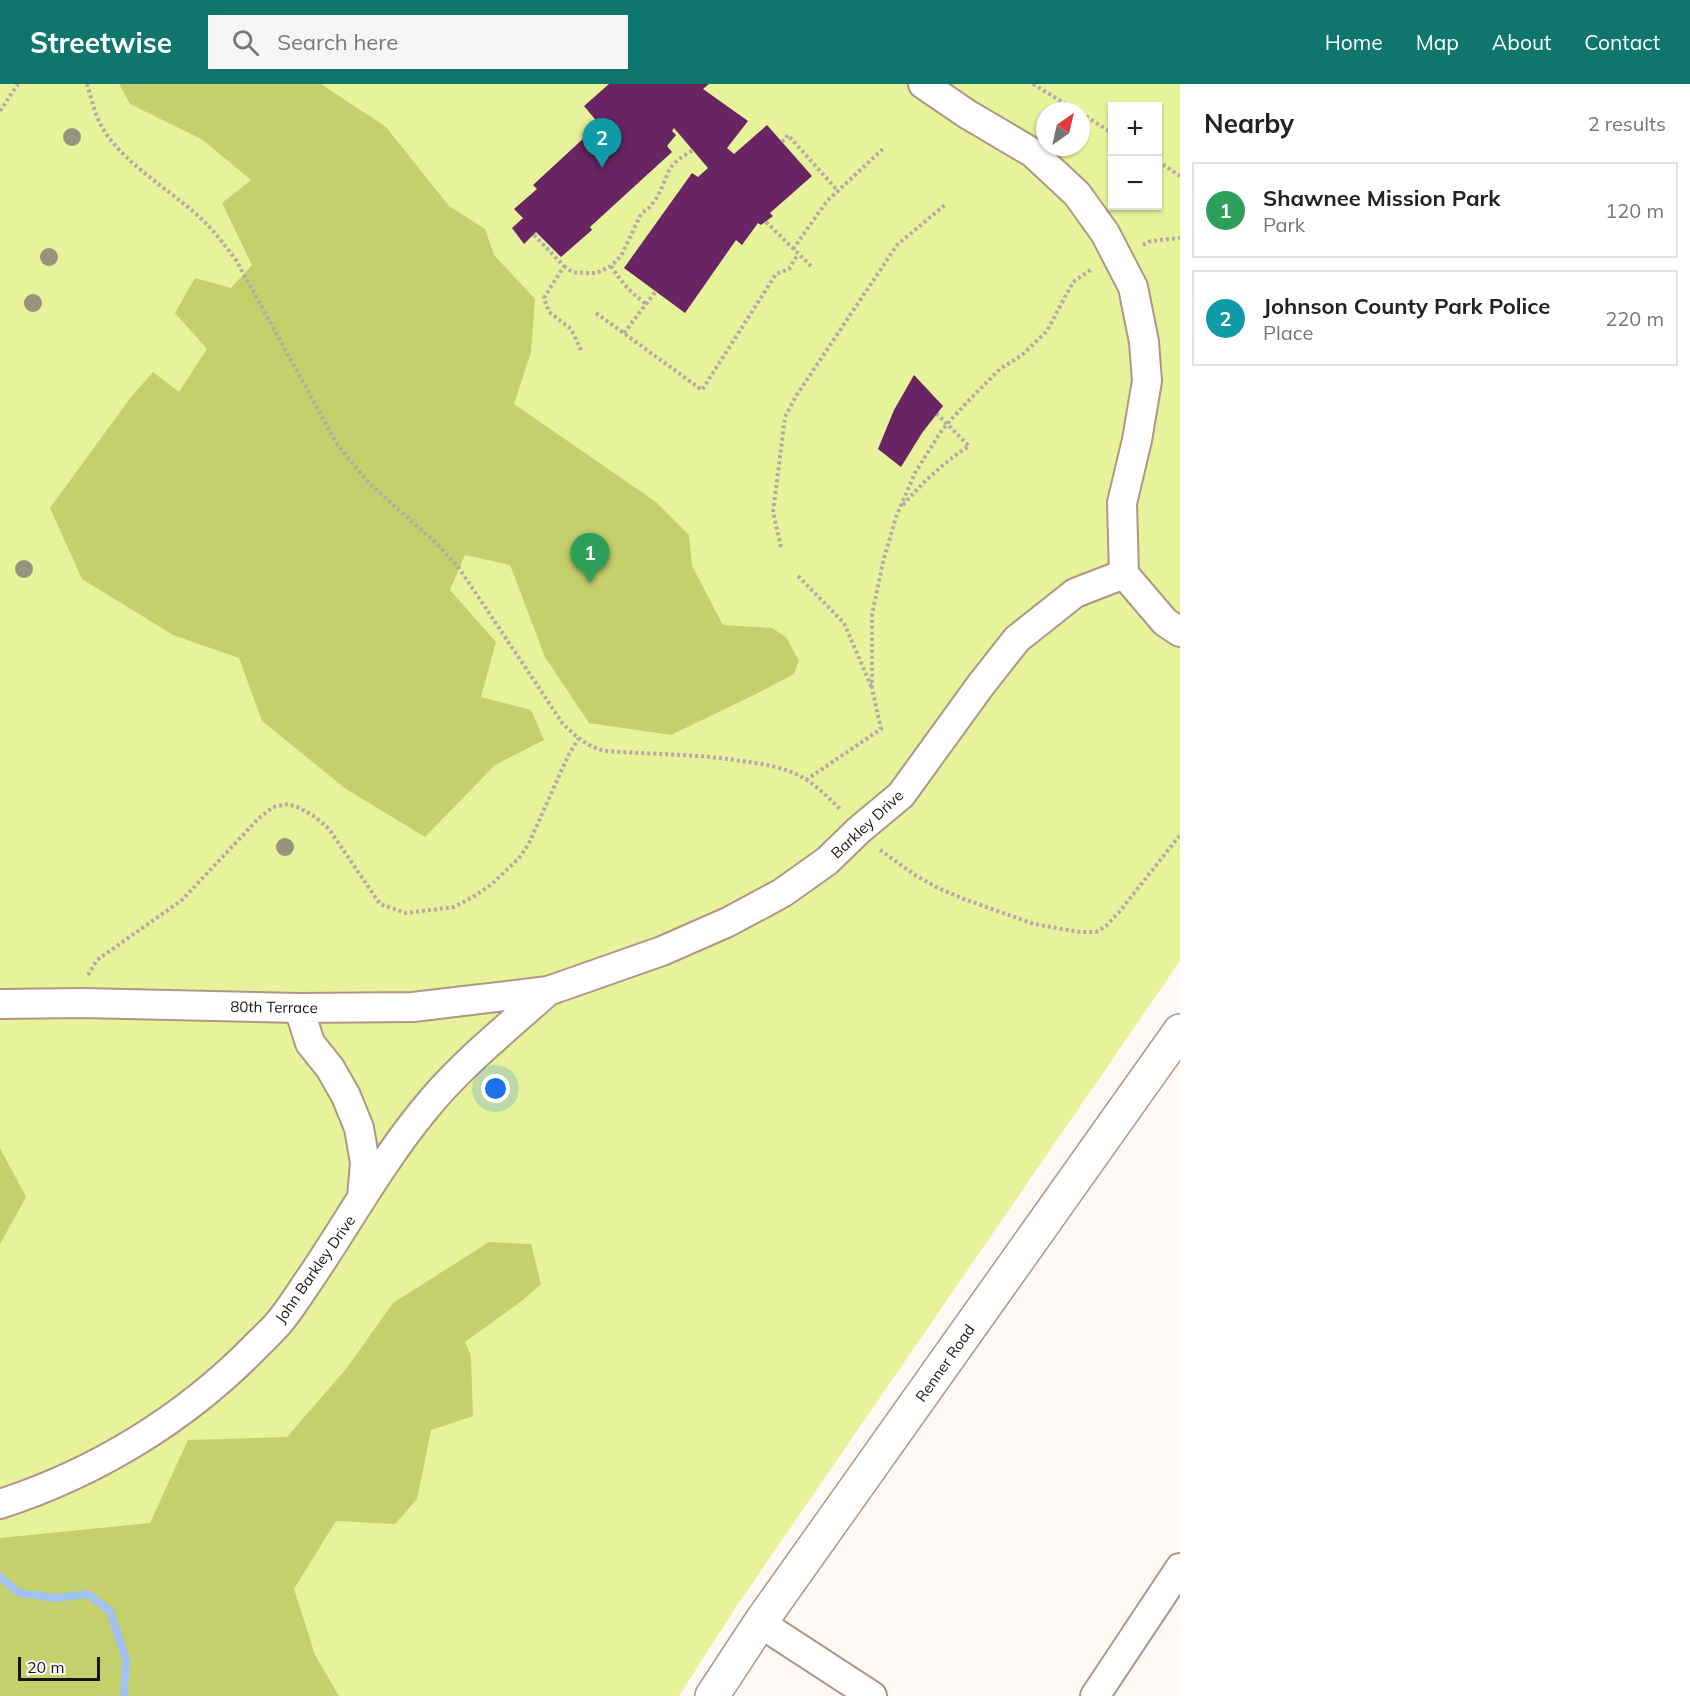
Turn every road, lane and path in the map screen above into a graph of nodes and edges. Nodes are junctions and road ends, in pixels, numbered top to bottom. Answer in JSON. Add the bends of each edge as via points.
{"nodes":[{"id":1,"x":18,"y":84,"type":"edge"},
{"id":2,"x":87,"y":84,"type":"edge"},
{"id":3,"x":923,"y":84,"type":"edge"},
{"id":4,"x":1033,"y":84,"type":"edge"},
{"id":5,"x":1062,"y":102,"type":"edge"},
{"id":6,"x":0,"y":111,"type":"edge"},
{"id":7,"x":1090,"y":119,"type":"edge"},
{"id":8,"x":1108,"y":130,"type":"edge"},
{"id":9,"x":782,"y":142,"type":"dead end"},
{"id":10,"x":885,"y":147,"type":"dead end"},
{"id":11,"x":693,"y":150,"type":"dead end"},
{"id":12,"x":1162,"y":164,"type":"edge"},
{"id":13,"x":1180,"y":176,"type":"edge"},
{"id":14,"x":838,"y":191,"type":"junction"},
{"id":15,"x":946,"y":204,"type":"dead end"},
{"id":16,"x":766,"y":222,"type":"dead end"},
{"id":17,"x":534,"y":235,"type":"dead end"},
{"id":18,"x":1180,"y":238,"type":"edge"},
{"id":19,"x":794,"y":249,"type":"junction"},
{"id":20,"x":798,"y":254,"type":"junction"},
{"id":21,"x":1119,"y":257,"type":"junction"},
{"id":22,"x":564,"y":266,"type":"junction"},
{"id":23,"x":611,"y":266,"type":"junction"},
{"id":24,"x":811,"y":266,"type":"dead end"},
{"id":25,"x":656,"y":291,"type":"dead end"},
{"id":26,"x":646,"y":304,"type":"junction"},
{"id":27,"x":596,"y":313,"type":"dead end"},
{"id":28,"x":624,"y":333,"type":"junction"},
{"id":29,"x":581,"y":350,"type":"dead end"},
{"id":30,"x":937,"y":414,"type":"dead end"},
{"id":31,"x":948,"y":423,"type":"junction"},
{"id":32,"x":900,"y":508,"type":"junction"},
{"id":33,"x":781,"y":547,"type":"dead end"},
{"id":34,"x":1124,"y":573,"type":"junction"},
{"id":35,"x":798,"y":576,"type":"dead end"},
{"id":36,"x":1180,"y":633,"type":"edge"},
{"id":37,"x":872,"y":688,"type":"junction"},
{"id":38,"x":579,"y":738,"type":"junction"},
{"id":39,"x":806,"y":780,"type":"junction"},
{"id":40,"x":848,"y":818,"type":"dead end"},
{"id":41,"x":1180,"y":835,"type":"edge"},
{"id":42,"x":877,"y":848,"type":"dead end"},
{"id":43,"x":548,"y":991,"type":"junction"},
{"id":44,"x":83,"y":1003,"type":"junction"},
{"id":45,"x":0,"y":1004,"type":"edge"},
{"id":46,"x":299,"y":1008,"type":"junction"},
{"id":47,"x":1180,"y":1031,"type":"edge"},
{"id":48,"x":362,"y":1199,"type":"junction"},
{"id":49,"x":0,"y":1504,"type":"edge"},
{"id":50,"x":1180,"y":1568,"type":"edge"},
{"id":51,"x":760,"y":1623,"type":"junction"},
{"id":52,"x":712,"y":1696,"type":"edge"},
{"id":53,"x":872,"y":1696,"type":"edge"},
{"id":54,"x":1095,"y":1696,"type":"edge"}],
"edges":[{"from":1,"to":6,"type":"path"},
{"from":2,"to":38,"type":"path","via":[[106,134],[142,171],[197,215],[236,260],[342,450],[371,485],[459,568],[563,724]]},
{"from":3,"to":21,"type":"street","via":[[1033,153],[1077,194]]},
{"from":4,"to":5,"type":"path"},
{"from":7,"to":8,"type":"path"},
{"from":9,"to":14,"type":"path","via":[[788,135]]},
{"from":10,"to":14,"type":"path"},
{"from":11,"to":23,"type":"path","via":[[670,168],[658,196],[641,214],[621,256]]},
{"from":12,"to":13,"type":"path"},
{"from":14,"to":19,"type":"path"},
{"from":15,"to":33,"type":"path","via":[[897,245],[785,417],[773,513]]},
{"from":16,"to":19,"type":"path"},
{"from":17,"to":22,"type":"path"},
{"from":18,"to":21,"type":"path","via":[[1151,241]]},
{"from":19,"to":20,"type":"path"},
{"from":20,"to":24,"type":"path"},
{"from":20,"to":28,"type":"path","via":[[789,269],[776,274],[702,390]]},
{"from":21,"to":31,"type":"path","via":[[1099,264],[1073,282],[1047,331],[1000,369]]},
{"from":21,"to":34,"type":"street","via":[[1133,287],[1147,381],[1122,503]]},
{"from":22,"to":23,"type":"path","via":[[572,272],[585,273],[597,273]]},
{"from":22,"to":29,"type":"path","via":[[544,298],[549,312],[571,330]]},
{"from":23,"to":26,"type":"path","via":[[625,287]]},
{"from":25,"to":26,"type":"path"},
{"from":26,"to":28,"type":"path"},
{"from":27,"to":28,"type":"path"},
{"from":30,"to":31,"type":"path"},
{"from":31,"to":32,"type":"path","via":[[915,473]]},
{"from":31,"to":32,"type":"path","via":[[969,446],[947,460]]},
{"from":32,"to":37,"type":"path","via":[[872,615]]},
{"from":34,"to":36,"type":"street","via":[[1165,622]]},
{"from":34,"to":43,"type":"street","name":"Barkley Drive","via":[[1076,593],[1017,639],[901,795],[827,861],[782,893],[728,922],[662,951]]},
{"from":35,"to":37,"type":"path","via":[[844,623]]},
{"from":37,"to":39,"type":"path","via":[[881,729]]},
{"from":38,"to":39,"type":"path","via":[[592,748],[605,751],[756,762]]},
{"from":38,"to":44,"type":"path","via":[[530,843],[492,884],[473,897],[454,907],[406,913],[380,904],[329,829],[300,808],[288,804],[273,807],[182,900],[97,960],[89,972]]},
{"from":39,"to":40,"type":"path"},
{"from":41,"to":42,"type":"path","via":[[1120,911],[1096,932],[1034,924],[964,899],[915,875]]},
{"from":43,"to":46,"type":"street","name":"80th Terrace","via":[[413,1007]]},
{"from":43,"to":48,"type":"street","name":"John Barkley Drive","via":[[457,1073],[425,1108]]},
{"from":44,"to":45,"type":"street","name":"80th Terrace"},
{"from":44,"to":46,"type":"street","name":"80th Terrace"},
{"from":46,"to":48,"type":"street","via":[[310,1043],[330,1068],[359,1128],[365,1163]]},
{"from":47,"to":51,"type":"main road","name":"Renner Road"},
{"from":48,"to":49,"type":"street","name":"John Barkley Drive","via":[[281,1321],[237,1366],[191,1404],[114,1456]]},
{"from":50,"to":54,"type":"street"},
{"from":51,"to":52,"type":"main road","name":"Renner Road"},
{"from":51,"to":53,"type":"street"}]}
